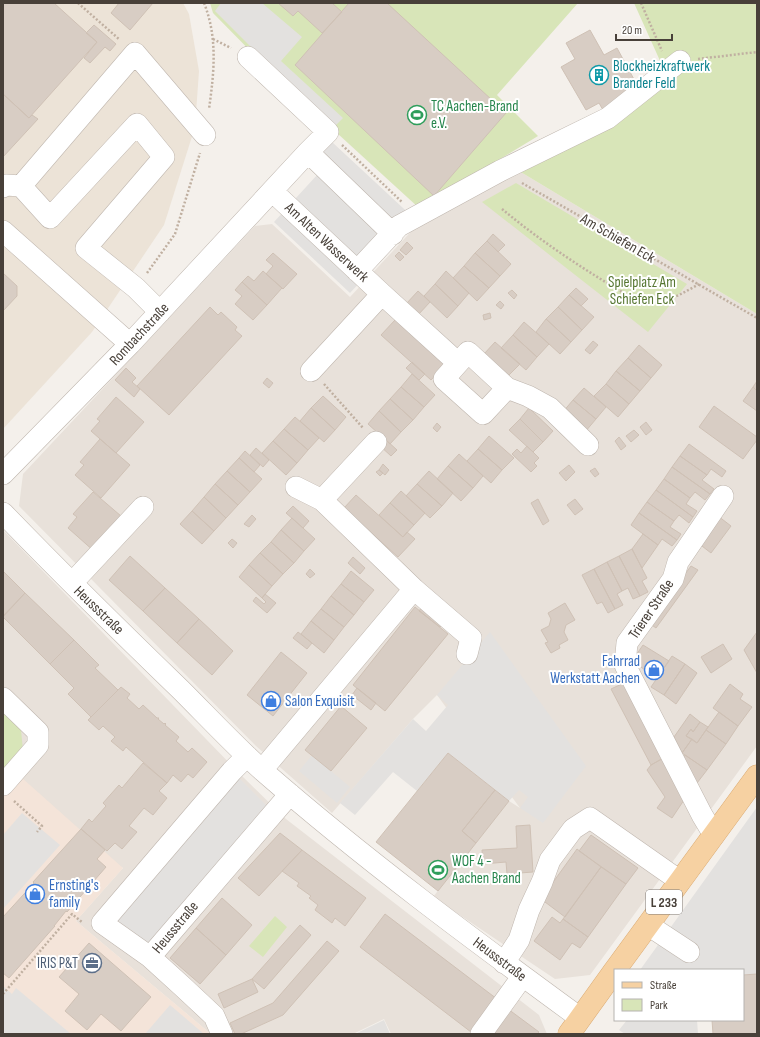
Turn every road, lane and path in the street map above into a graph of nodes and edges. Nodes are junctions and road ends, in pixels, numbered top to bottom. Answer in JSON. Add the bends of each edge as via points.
{"nodes":[{"id":1,"x":78,"y":3,"type":"edge"},
{"id":2,"x":641,"y":3,"type":"edge"},
{"id":3,"x":757,"y":52,"type":"edge"},
{"id":4,"x":135,"y":53,"type":"junction"},
{"id":5,"x":248,"y":57,"type":"dead end"},
{"id":6,"x":680,"y":61,"type":"junction"},
{"id":7,"x":328,"y":132,"type":"junction"},
{"id":8,"x":206,"y":134,"type":"dead end"},
{"id":9,"x":308,"y":152,"type":"junction"},
{"id":10,"x":500,"y":170,"type":"junction"},
{"id":11,"x":12,"y":187,"type":"edge"},
{"id":12,"x":272,"y":191,"type":"junction"},
{"id":13,"x":502,"y":209,"type":"dead end"},
{"id":14,"x":417,"y":216,"type":"junction"},
{"id":15,"x":3,"y":231,"type":"edge"},
{"id":16,"x":393,"y":234,"type":"junction"},
{"id":17,"x":358,"y":271,"type":"junction"},
{"id":18,"x":699,"y":284,"type":"junction"},
{"id":19,"x":382,"y":294,"type":"junction"},
{"id":20,"x":160,"y":312,"type":"junction"},
{"id":21,"x":757,"y":318,"type":"edge"},
{"id":22,"x":130,"y":344,"type":"junction"},
{"id":23,"x":458,"y":363,"type":"junction"},
{"id":24,"x":311,"y":371,"type":"joint"},
{"id":25,"x":507,"y":388,"type":"junction"},
{"id":26,"x":376,"y":442,"type":"joint"},
{"id":27,"x":588,"y":446,"type":"dead end"},
{"id":28,"x":3,"y":474,"type":"edge"},
{"id":29,"x":296,"y":487,"type":"dead end"},
{"id":30,"x":723,"y":496,"type":"dead end"},
{"id":31,"x":322,"y":500,"type":"junction"},
{"id":32,"x":142,"y":507,"type":"dead end"},
{"id":33,"x":3,"y":513,"type":"edge"},
{"id":34,"x":72,"y":583,"type":"junction"},
{"id":35,"x":414,"y":589,"type":"junction"},
{"id":36,"x":467,"y":654,"type":"dead end"},
{"id":37,"x":3,"y":698,"type":"edge"},
{"id":38,"x":255,"y":763,"type":"junction"},
{"id":39,"x":757,"y":776,"type":"edge"},
{"id":40,"x":6,"y":791,"type":"edge"},
{"id":41,"x":290,"y":794,"type":"junction"},
{"id":42,"x":37,"y":832,"type":"dead end"},
{"id":43,"x":714,"y":835,"type":"junction"},
{"id":44,"x":680,"y":881,"type":"junction"},
{"id":45,"x":102,"y":923,"type":"junction"},
{"id":46,"x":648,"y":925,"type":"junction"},
{"id":47,"x":689,"y":952,"type":"dead end"},
{"id":48,"x":150,"y":957,"type":"junction"},
{"id":49,"x":504,"y":963,"type":"junction"},
{"id":50,"x":616,"y":969,"type":"edge"},
{"id":51,"x":614,"y":971,"type":"edge"},
{"id":52,"x":522,"y":976,"type":"junction"},
{"id":53,"x":3,"y":994,"type":"edge"},
{"id":54,"x":574,"y":1026,"type":"edge"},
{"id":55,"x":222,"y":1034,"type":"edge"},
{"id":56,"x":481,"y":1034,"type":"edge"}],
"edges":[{"from":1,"to":4,"type":"path"},
{"from":2,"to":6,"type":"path","via":[[661,50]]},
{"from":3,"to":6,"type":"path"},
{"from":4,"to":8,"type":"street"},
{"from":4,"to":11,"type":"street"},
{"from":5,"to":7,"type":"street"},
{"from":6,"to":10,"type":"street","via":[[608,118]]},
{"from":7,"to":9,"type":"street","name":"Rombachstraße"},
{"from":7,"to":14,"type":"path"},
{"from":9,"to":12,"type":"street","name":"Rombachstraße"},
{"from":9,"to":16,"type":"street"},
{"from":10,"to":14,"type":"street"},
{"from":10,"to":18,"type":"path","name":"Am Schiefen Eck"},
{"from":11,"to":20,"type":"street","via":[[50,218],[137,124],[164,157],[86,248],[136,288]]},
{"from":12,"to":17,"type":"street","name":"Am Alten Wasserwerk"},
{"from":12,"to":20,"type":"street","name":"Rombachstraße"},
{"from":13,"to":18,"type":"path","via":[[522,226],[586,270],[644,303],[679,296]]},
{"from":14,"to":16,"type":"street","via":[[399,226]]},
{"from":15,"to":22,"type":"street"},
{"from":16,"to":17,"type":"street"},
{"from":17,"to":19,"type":"street","name":"Am Alten Wasserwerk"},
{"from":18,"to":21,"type":"path","name":"Am Schiefen Eck"},
{"from":19,"to":23,"type":"street","name":"Am Alten Wasserwerk"},
{"from":19,"to":24,"type":"street","name":"Am Alten Wasserwerk"},
{"from":20,"to":22,"type":"street","name":"Rombachstraße"},
{"from":22,"to":28,"type":"street","name":"Rombachstraße"},
{"from":23,"to":25,"type":"street","via":[[468,352]]},
{"from":23,"to":25,"type":"street","via":[[444,379],[483,414]]},
{"from":24,"to":26,"type":"path"},
{"from":25,"to":27,"type":"street","via":[[550,408]]},
{"from":26,"to":31,"type":"street"},
{"from":29,"to":31,"type":"street"},
{"from":30,"to":43,"type":"street","name":"Trierer Straße","via":[[678,562],[673,579],[627,643],[625,666]]},
{"from":31,"to":35,"type":"street"},
{"from":32,"to":34,"type":"street"},
{"from":33,"to":34,"type":"street","name":"Heussstraße"},
{"from":34,"to":38,"type":"street","name":"Heussstraße"},
{"from":35,"to":36,"type":"street","via":[[471,638]]},
{"from":35,"to":38,"type":"street"},
{"from":37,"to":40,"type":"street","via":[[38,732],[38,745]]},
{"from":38,"to":41,"type":"street","name":"Heussstraße"},
{"from":38,"to":45,"type":"street","via":[[232,771]]},
{"from":39,"to":43,"type":"main road","number":"L 233"},
{"from":40,"to":42,"type":"path","via":[[42,826]]},
{"from":41,"to":48,"type":"street","name":"Heussstraße"},
{"from":41,"to":49,"type":"street","name":"Heussstraße","via":[[347,842]]},
{"from":43,"to":44,"type":"main road","number":"L 233"},
{"from":44,"to":46,"type":"main road","number":"L 233"},
{"from":44,"to":49,"type":"street","via":[[590,818],[573,829],[550,860],[519,940]]},
{"from":45,"to":48,"type":"street","name":"Heussstraße"},
{"from":45,"to":53,"type":"path","via":[[88,927],[72,914]]},
{"from":46,"to":47,"type":"street"},
{"from":46,"to":50,"type":"main road","number":"L 233"},
{"from":48,"to":55,"type":"street","via":[[214,1016]]},
{"from":49,"to":52,"type":"street","name":"Heussstraße"},
{"from":51,"to":54,"type":"main road","number":"L 233"},
{"from":52,"to":54,"type":"street","name":"Heussstraße"},
{"from":52,"to":56,"type":"street"}]}
